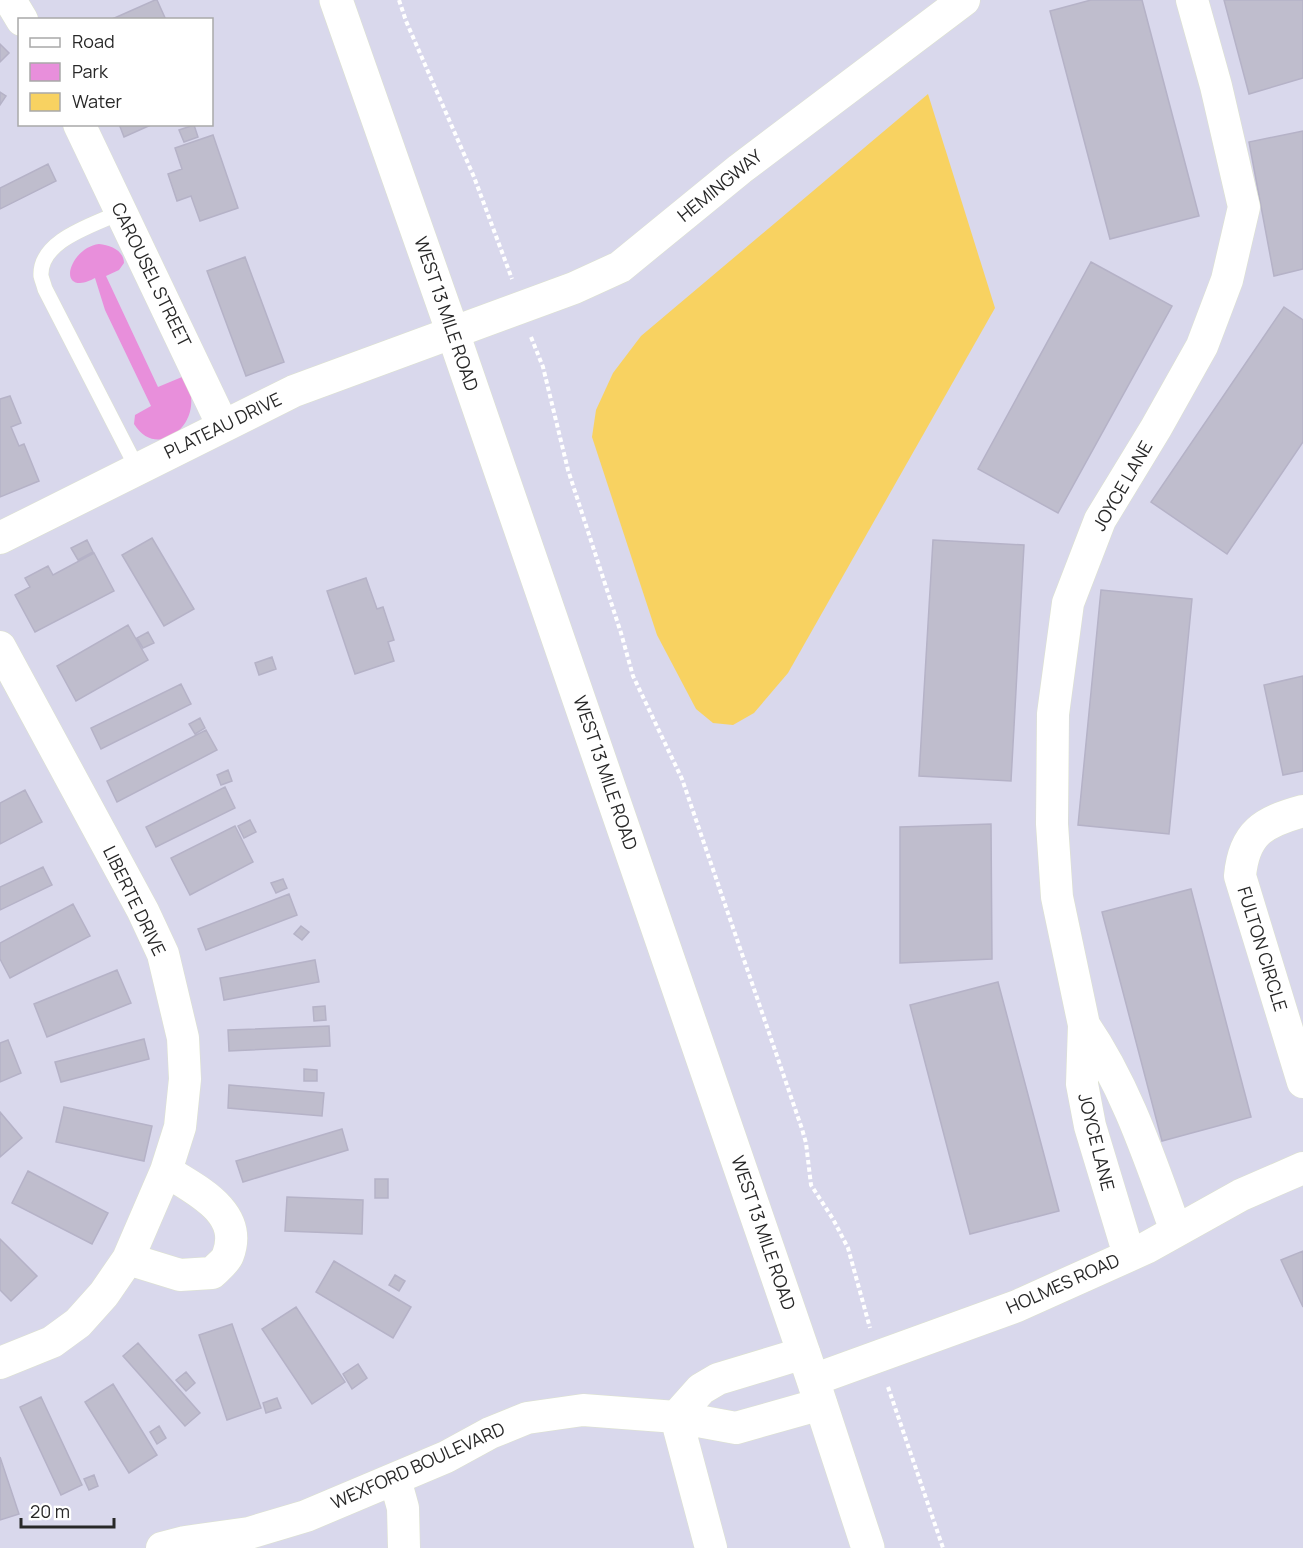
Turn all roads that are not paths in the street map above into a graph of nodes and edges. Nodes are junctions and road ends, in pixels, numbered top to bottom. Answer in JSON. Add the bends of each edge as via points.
{"nodes":[{"id":1,"x":10,"y":0,"type":"edge"},
{"id":2,"x":336,"y":0,"type":"edge"},
{"id":3,"x":964,"y":0,"type":"edge"},
{"id":4,"x":1192,"y":0,"type":"edge"},
{"id":5,"x":21,"y":18,"type":"edge"},
{"id":6,"x":80,"y":126,"type":"edge"},
{"id":7,"x":121,"y":213,"type":"junction"},
{"id":8,"x":453,"y":333,"type":"junction"},
{"id":9,"x":223,"y":426,"type":"junction"},
{"id":10,"x":136,"y":468,"type":"junction"},
{"id":11,"x":0,"y":538,"type":"edge"},
{"id":12,"x":0,"y":647,"type":"edge"},
{"id":13,"x":1303,"y":811,"type":"edge"},
{"id":14,"x":1084,"y":1025,"type":"junction"},
{"id":15,"x":1303,"y":1082,"type":"edge"},
{"id":16,"x":1303,"y":1168,"type":"edge"},
{"id":17,"x":166,"y":1171,"type":"junction"},
{"id":18,"x":1176,"y":1231,"type":"junction"},
{"id":19,"x":1129,"y":1255,"type":"junction"},
{"id":20,"x":128,"y":1259,"type":"junction"},
{"id":21,"x":0,"y":1363,"type":"edge"},
{"id":22,"x":813,"y":1379,"type":"junction"},
{"id":23,"x":676,"y":1417,"type":"junction"},
{"id":24,"x":395,"y":1479,"type":"junction"},
{"id":25,"x":251,"y":1540,"type":"edge"},
{"id":26,"x":162,"y":1548,"type":"edge"},
{"id":27,"x":404,"y":1548,"type":"edge"},
{"id":28,"x":711,"y":1548,"type":"edge"},
{"id":29,"x":868,"y":1548,"type":"edge"}],
"edges":[{"from":1,"to":5,"type":"street"},
{"from":2,"to":8,"type":"street","name":"WEST 13 MILE ROAD"},
{"from":3,"to":8,"type":"street","name":"HEMINGWAY","via":[[740,169],[620,267]]},
{"from":4,"to":14,"type":"street","name":"JOYCE LANE","via":[[1244,207],[1227,280],[1202,346],[1100,520],[1068,603],[1053,714],[1052,824],[1057,897]]},
{"from":6,"to":7,"type":"street","name":"CAROUSEL STREET"},
{"from":7,"to":9,"type":"street","name":"CAROUSEL STREET"},
{"from":7,"to":10,"type":"lane","via":[[52,247],[41,276]]},
{"from":8,"to":9,"type":"street","name":"PLATEAU DRIVE","via":[[294,391]]},
{"from":8,"to":22,"type":"street","name":"WEST 13 MILE ROAD"},
{"from":9,"to":10,"type":"street","name":"PLATEAU DRIVE"},
{"from":10,"to":11,"type":"street","name":"PLATEAU DRIVE"},
{"from":12,"to":17,"type":"street","name":"LIBERTE DRIVE","via":[[143,911],[162,954],[183,1038],[185,1078],[180,1127]]},
{"from":13,"to":15,"type":"street","name":"FULTON CIRCLE","via":[[1280,817],[1253,835],[1242,855],[1240,876]]},
{"from":14,"to":18,"type":"street","name":"JOYCE LANE","via":[[1100,1049],[1140,1132]]},
{"from":14,"to":19,"type":"street","name":"JOYCE LANE","via":[[1082,1084],[1090,1126]]},
{"from":16,"to":18,"type":"street","name":"HOLMES ROAD","via":[[1241,1195]]},
{"from":17,"to":20,"type":"street","name":"LIBERTE DRIVE"},
{"from":17,"to":20,"type":"street","via":[[221,1209],[232,1231],[228,1257],[212,1273],[180,1275]]},
{"from":18,"to":19,"type":"street","name":"HOLMES ROAD"},
{"from":19,"to":22,"type":"street","name":"HOLMES ROAD","via":[[1017,1306]]},
{"from":20,"to":21,"type":"street","name":"LIBERTE DRIVE","via":[[78,1323],[52,1342]]},
{"from":22,"to":23,"type":"street","via":[[718,1379],[701,1389]]},
{"from":22,"to":23,"type":"street","name":"WEXFORD BOULEVARD","via":[[736,1428]]},
{"from":22,"to":29,"type":"street","name":"WEST 13 MILE ROAD"},
{"from":23,"to":24,"type":"street","name":"WEXFORD BOULEVARD","via":[[583,1410],[527,1418]]},
{"from":23,"to":28,"type":"street"},
{"from":24,"to":25,"type":"street","name":"WEXFORD BOULEVARD"},
{"from":24,"to":27,"type":"street","via":[[403,1508]]},
{"from":25,"to":26,"type":"street","name":"WEXFORD BOULEVARD","via":[[185,1542]]}]}
